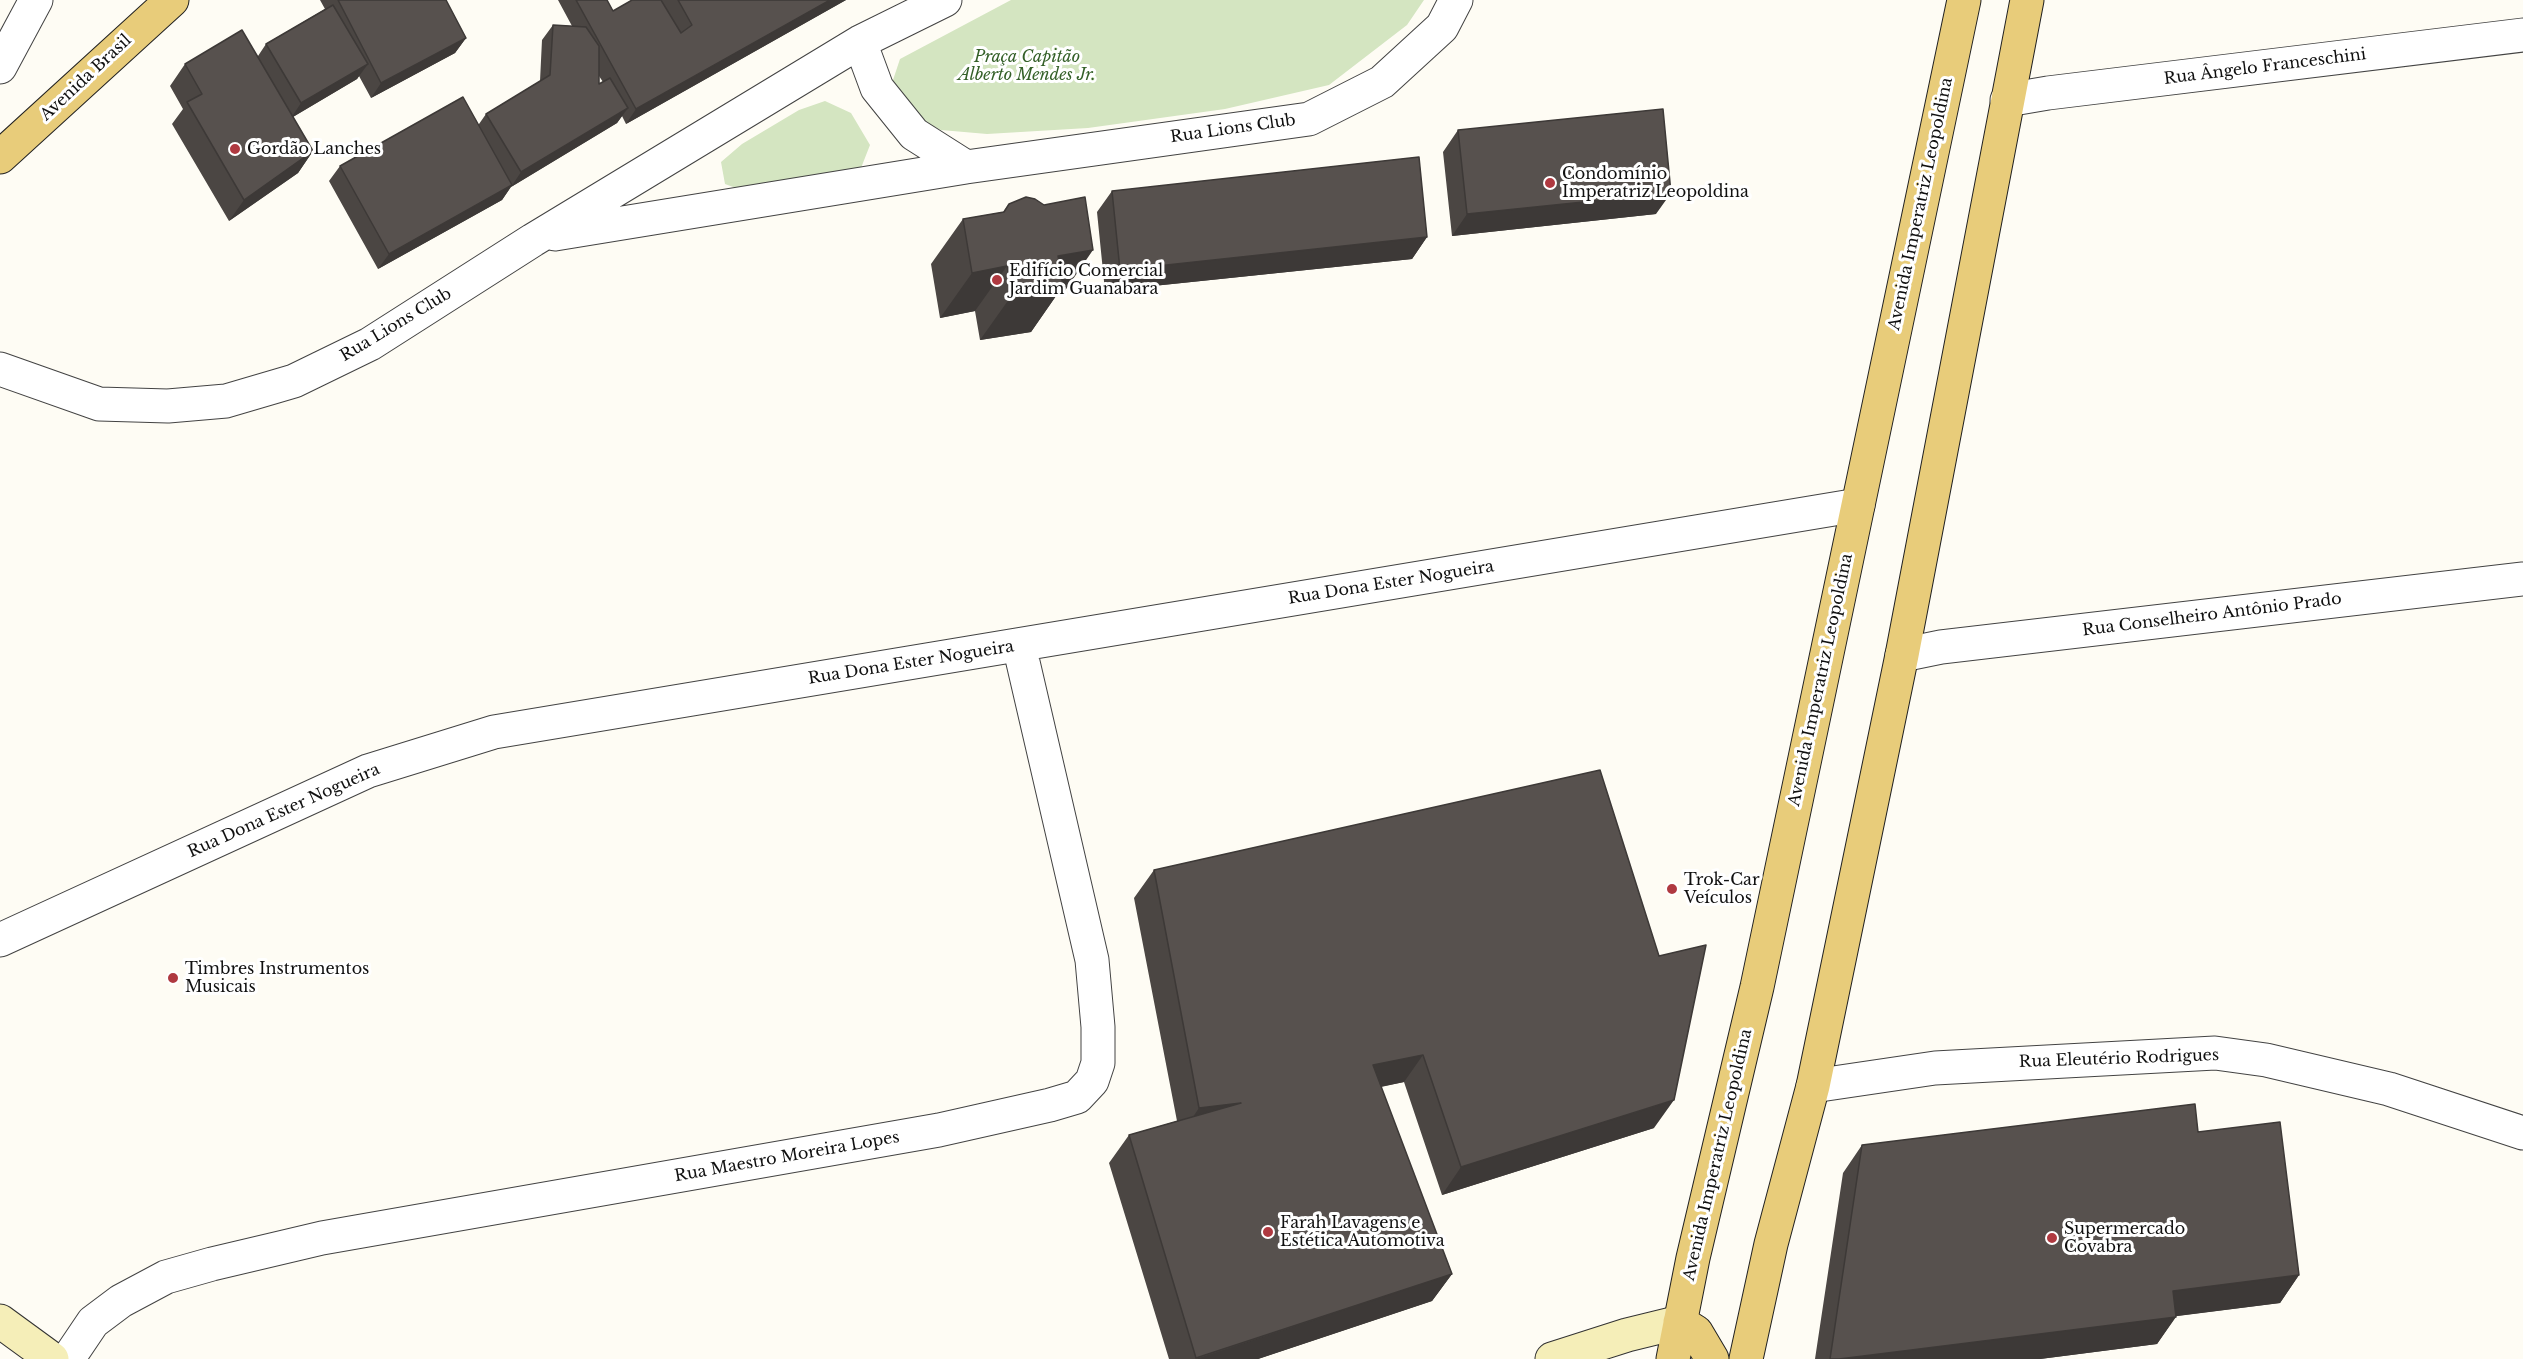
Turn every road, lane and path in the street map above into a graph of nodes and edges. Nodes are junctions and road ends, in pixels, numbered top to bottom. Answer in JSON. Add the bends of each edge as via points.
{"nodes":[{"id":1,"x":36,"y":0,"type":"edge"},
{"id":2,"x":172,"y":0,"type":"edge"},
{"id":3,"x":945,"y":0,"type":"edge"},
{"id":4,"x":1456,"y":0,"type":"edge"},
{"id":5,"x":1964,"y":0,"type":"edge"},
{"id":6,"x":2027,"y":0,"type":"edge"},
{"id":7,"x":2523,"y":35,"type":"edge"},
{"id":8,"x":860,"y":42,"type":"junction"},
{"id":9,"x":0,"y":67,"type":"edge"},
{"id":10,"x":2007,"y":100,"type":"junction"},
{"id":11,"x":0,"y":157,"type":"edge"},
{"id":12,"x":966,"y":167,"type":"junction"},
{"id":13,"x":539,"y":237,"type":"junction"},
{"id":14,"x":0,"y":369,"type":"edge"},
{"id":15,"x":1858,"y":505,"type":"junction"},
{"id":16,"x":2523,"y":579,"type":"edge"},
{"id":17,"x":1019,"y":645,"type":"junction"},
{"id":18,"x":1902,"y":655,"type":"junction"},
{"id":19,"x":0,"y":940,"type":"edge"},
{"id":20,"x":1814,"y":1086,"type":"junction"},
{"id":21,"x":2523,"y":1133,"type":"edge"},
{"id":22,"x":0,"y":1321,"type":"edge"},
{"id":23,"x":1680,"y":1322,"type":"junction"},
{"id":24,"x":52,"y":1359,"type":"edge"},
{"id":25,"x":68,"y":1359,"type":"edge"},
{"id":26,"x":1552,"y":1359,"type":"edge"},
{"id":27,"x":1673,"y":1359,"type":"edge"},
{"id":28,"x":1712,"y":1359,"type":"edge"},
{"id":29,"x":1746,"y":1359,"type":"edge"}],
"edges":[{"from":1,"to":9,"type":"street"},
{"from":2,"to":11,"type":"main road","name":"Avenida Brasil"},
{"from":3,"to":8,"type":"street","name":"Rua Lions Club"},
{"from":4,"to":12,"type":"street","name":"Rua Lions Club","via":[[1442,27],[1382,82],[1309,119]]},
{"from":5,"to":15,"type":"main road","name":"Avenida Imperatriz Leopoldina"},
{"from":6,"to":10,"type":"main road"},
{"from":7,"to":10,"type":"street","name":"Rua Ângelo Franceschini"},
{"from":8,"to":12,"type":"street","via":[[877,88],[914,134]]},
{"from":8,"to":13,"type":"street","name":"Rua Lions Club"},
{"from":10,"to":18,"type":"main road"},
{"from":12,"to":13,"type":"street","name":"Rua Lions Club"},
{"from":13,"to":14,"type":"street","name":"Rua Lions Club","via":[[370,344],[294,381],[226,401],[168,406],[99,404]]},
{"from":15,"to":17,"type":"street","name":"Rua Dona Ester Nogueira"},
{"from":15,"to":23,"type":"main road","name":"Avenida Imperatriz Leopoldina","via":[[1757,987]]},
{"from":16,"to":18,"type":"street","name":"Rua Conselheiro Antônio Prado","via":[[1941,647]]},
{"from":17,"to":19,"type":"street","name":"Rua Dona Ester Nogueira","via":[[494,732],[368,771]]},
{"from":17,"to":25,"type":"street","name":"Rua Maestro Moreira Lopes","via":[[1092,960],[1098,1063],[1092,1081],[1077,1097],[939,1130],[322,1238],[212,1264],[166,1277],[121,1301],[93,1322]]},
{"from":18,"to":20,"type":"main road"},
{"from":20,"to":21,"type":"street","name":"Rua Eleutério Rodrigues","via":[[1935,1068],[2215,1053],[2266,1060],[2389,1089]]},
{"from":20,"to":29,"type":"main road"},
{"from":22,"to":24,"type":"street"},
{"from":23,"to":26,"type":"street"},
{"from":23,"to":27,"type":"main road","name":"Avenida Imperatriz Leopoldina"},
{"from":23,"to":28,"type":"main road","via":[[1696,1332]]}]}
